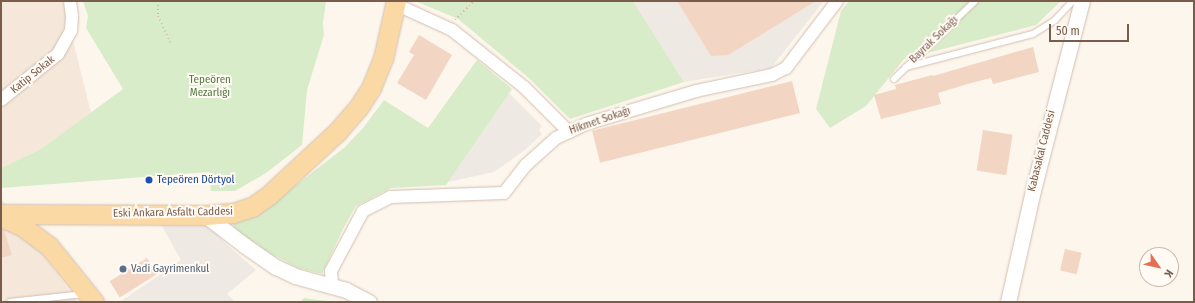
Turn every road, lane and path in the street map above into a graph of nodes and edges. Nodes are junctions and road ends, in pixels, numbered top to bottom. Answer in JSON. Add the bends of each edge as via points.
{"nodes":[{"id":1,"x":70,"y":1,"type":"edge"},
{"id":2,"x":158,"y":1,"type":"edge"},
{"id":3,"x":474,"y":1,"type":"edge"},
{"id":4,"x":837,"y":1,"type":"edge"},
{"id":5,"x":974,"y":1,"type":"edge"},
{"id":6,"x":1073,"y":1,"type":"edge"},
{"id":7,"x":1082,"y":1,"type":"edge"},
{"id":8,"x":396,"y":3,"type":"edge"},
{"id":9,"x":448,"y":28,"type":"junction"},
{"id":10,"x":171,"y":44,"type":"dead end"},
{"id":11,"x":906,"y":67,"type":"junction"},
{"id":12,"x":894,"y":79,"type":"dead end"},
{"id":13,"x":1,"y":100,"type":"edge"},
{"id":14,"x":569,"y":132,"type":"junction"},
{"id":15,"x":313,"y":155,"type":"junction"},
{"id":16,"x":1,"y":205,"type":"edge"},
{"id":17,"x":36,"y":210,"type":"junction"},
{"id":18,"x":68,"y":210,"type":"junction"},
{"id":19,"x":1,"y":215,"type":"edge"},
{"id":20,"x":205,"y":215,"type":"junction"},
{"id":21,"x":48,"y":246,"type":"junction"},
{"id":22,"x":332,"y":286,"type":"junction"},
{"id":23,"x":91,"y":298,"type":"edge"},
{"id":24,"x":10,"y":302,"type":"edge"},
{"id":25,"x":369,"y":302,"type":"edge"},
{"id":26,"x":1008,"y":302,"type":"edge"}],
"edges":[{"from":1,"to":13,"type":"street","name":"Katip Sokak","via":[[71,31],[58,54]]},
{"from":2,"to":10,"type":"path","via":[[158,16]]},
{"from":3,"to":9,"type":"path"},
{"from":4,"to":14,"type":"street","name":"Hikmet Sokağı","via":[[786,68],[772,75],[696,91],[586,124]]},
{"from":5,"to":11,"type":"lane","name":"Bayrak Sokağı"},
{"from":6,"to":11,"type":"lane","via":[[1055,20],[1033,34]]},
{"from":7,"to":26,"type":"street","name":"Kabasakal Caddesi","via":[[1032,190]]},
{"from":8,"to":9,"type":"street"},
{"from":8,"to":15,"type":"main road","name":"Eski Ankara Asfaltı Caddesi","via":[[383,59],[371,88],[338,132]]},
{"from":9,"to":14,"type":"street","via":[[524,87]]},
{"from":11,"to":12,"type":"lane","name":"Bayrak Sokağı"},
{"from":14,"to":22,"type":"street","name":"Hikmet Sokağı","via":[[556,138],[526,165],[504,193],[390,197],[363,211],[331,271]]},
{"from":15,"to":18,"type":"main road","via":[[257,192],[231,201],[216,204]]},
{"from":15,"to":20,"type":"main road","name":"Eski Ankara Asfaltı Caddesi","via":[[269,196],[252,207],[233,213]]},
{"from":16,"to":17,"type":"main road","name":"Eski Ankara Asfaltı Caddesi"},
{"from":17,"to":18,"type":"main road","name":"Eski Ankara Asfaltı Caddesi"},
{"from":17,"to":19,"type":"main road","name":"Eski Ankara Asfaltı Caddesi"},
{"from":17,"to":21,"type":"main road"},
{"from":18,"to":20,"type":"main road","name":"Eski Ankara Asfaltı Caddesi"},
{"from":18,"to":21,"type":"main road","via":[[52,221],[48,228]]},
{"from":19,"to":21,"type":"main road","via":[[22,226]]},
{"from":20,"to":22,"type":"street","via":[[276,267],[295,276]]},
{"from":21,"to":23,"type":"main road"},
{"from":22,"to":25,"type":"street"},
{"from":23,"to":24,"type":"lane"}]}
